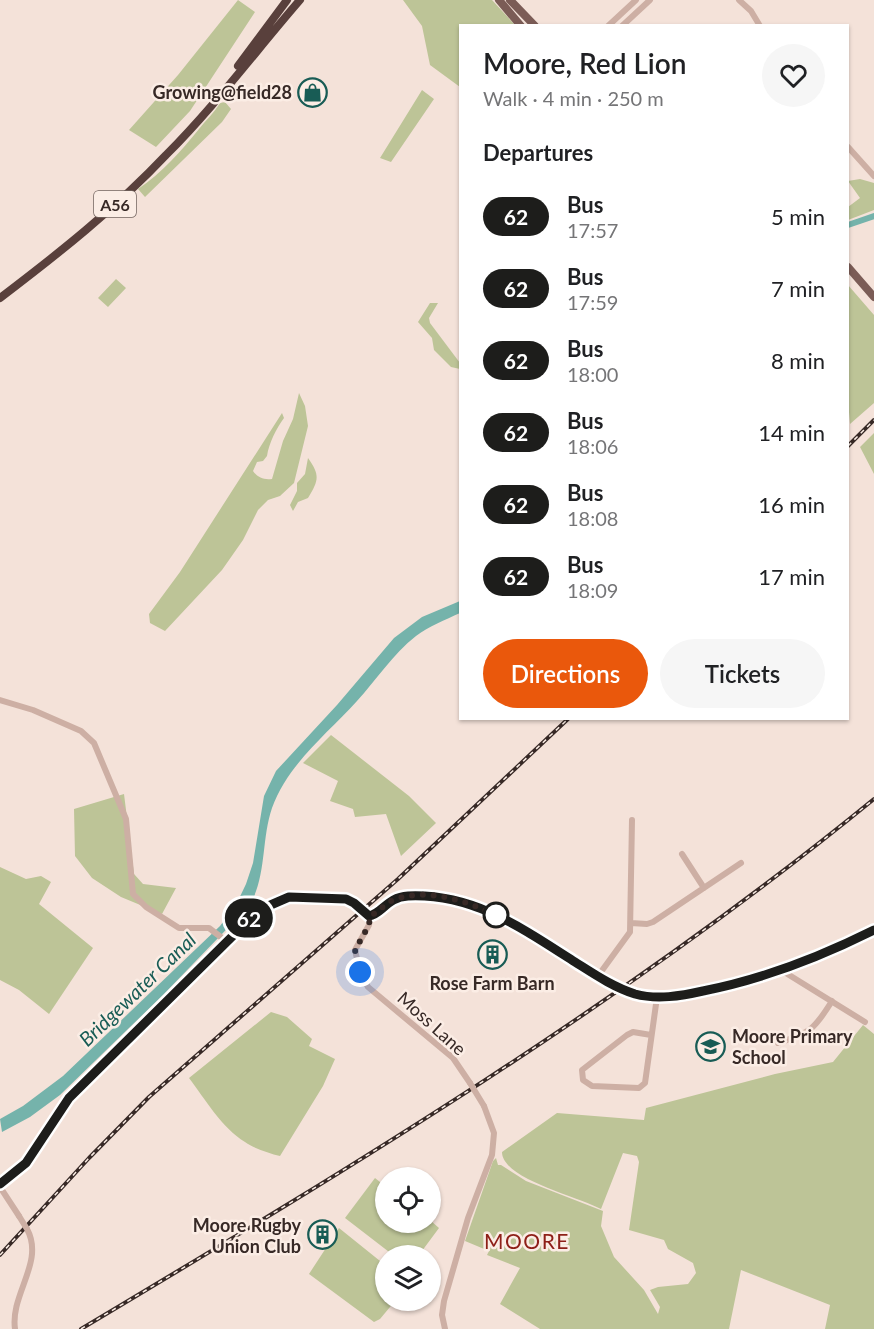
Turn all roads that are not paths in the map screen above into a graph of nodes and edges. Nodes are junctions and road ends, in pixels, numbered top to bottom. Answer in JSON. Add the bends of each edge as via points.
{"nodes":[{"id":1,"x":287,"y":0,"type":"edge"},
{"id":2,"x":300,"y":0,"type":"edge"},
{"id":3,"x":499,"y":0,"type":"edge"},
{"id":4,"x":510,"y":0,"type":"edge"},
{"id":5,"x":636,"y":0,"type":"edge"},
{"id":6,"x":650,"y":0,"type":"edge"},
{"id":7,"x":739,"y":0,"type":"edge"},
{"id":8,"x":519,"y":24,"type":"edge"},
{"id":9,"x":533,"y":24,"type":"edge"},
{"id":10,"x":610,"y":24,"type":"edge"},
{"id":11,"x":624,"y":24,"type":"edge"},
{"id":12,"x":759,"y":24,"type":"edge"},
{"id":13,"x":218,"y":97,"type":"junction"},
{"id":14,"x":849,"y":148,"type":"edge"},
{"id":15,"x":874,"y":176,"type":"edge"},
{"id":16,"x":849,"y":268,"type":"edge"},
{"id":17,"x":874,"y":297,"type":"edge"},
{"id":18,"x":0,"y":298,"type":"edge"},
{"id":19,"x":0,"y":700,"type":"edge"},
{"id":20,"x":632,"y":820,"type":"dead end"},
{"id":21,"x":682,"y":854,"type":"dead end"},
{"id":22,"x":741,"y":863,"type":"dead end"},
{"id":23,"x":704,"y":888,"type":"junction"},
{"id":24,"x":367,"y":915,"type":"junction"},
{"id":25,"x":631,"y":923,"type":"junction"},
{"id":26,"x":874,"y":930,"type":"edge"},
{"id":27,"x":224,"y":940,"type":"junction"},
{"id":28,"x":782,"y":970,"type":"junction"},
{"id":29,"x":598,"y":976,"type":"junction"},
{"id":30,"x":657,"y":997,"type":"junction"},
{"id":31,"x":832,"y":1001,"type":"junction"},
{"id":32,"x":865,"y":1022,"type":"dead end"},
{"id":33,"x":651,"y":1035,"type":"junction"},
{"id":34,"x":778,"y":1043,"type":"dead end"},
{"id":35,"x":0,"y":1185,"type":"edge"},
{"id":36,"x":15,"y":1329,"type":"edge"},
{"id":37,"x":445,"y":1329,"type":"edge"}],
"edges":[{"from":1,"to":13,"type":"highway","number":"A56"},
{"from":2,"to":13,"type":"highway","number":"A56"},
{"from":3,"to":8,"type":"main road"},
{"from":4,"to":9,"type":"main road"},
{"from":5,"to":10,"type":"street"},
{"from":6,"to":11,"type":"street"},
{"from":7,"to":12,"type":"street"},
{"from":13,"to":18,"type":"highway","number":"A56","via":[[117,202]]},
{"from":14,"to":15,"type":"street"},
{"from":16,"to":17,"type":"main road"},
{"from":19,"to":27,"type":"street","via":[[81,731],[94,743],[126,819],[133,894],[180,928],[204,927]]},
{"from":20,"to":25,"type":"street"},
{"from":21,"to":23,"type":"street"},
{"from":22,"to":23,"type":"street"},
{"from":23,"to":25,"type":"street","via":[[653,922]]},
{"from":24,"to":27,"type":"street","bridge":true,"via":[[346,899],[289,897],[259,910]]},
{"from":24,"to":29,"type":"street","via":[[405,897],[461,901],[495,915]]},
{"from":24,"to":37,"type":"street","name":"Moss Lane","bridge":true,"via":[[369,925],[355,950],[368,987],[453,1058],[484,1106],[494,1133],[492,1155],[468,1218],[444,1301]]},
{"from":25,"to":29,"type":"street","via":[[625,941]]},
{"from":26,"to":28,"type":"street"},
{"from":27,"to":35,"type":"street","via":[[69,1098],[26,1163]]},
{"from":28,"to":30,"type":"street","via":[[728,986]]},
{"from":28,"to":31,"type":"street"},
{"from":29,"to":30,"type":"street","bridge":true,"via":[[636,994]]},
{"from":30,"to":33,"type":"street"},
{"from":31,"to":32,"type":"street"},
{"from":31,"to":34,"type":"street","via":[[811,1030]]},
{"from":33,"to":33,"type":"street","via":[[643,1087],[592,1086],[583,1080],[582,1070],[627,1035]]},
{"from":35,"to":36,"type":"street","bridge":true,"via":[[31,1239],[32,1254],[16,1305]]}]}
